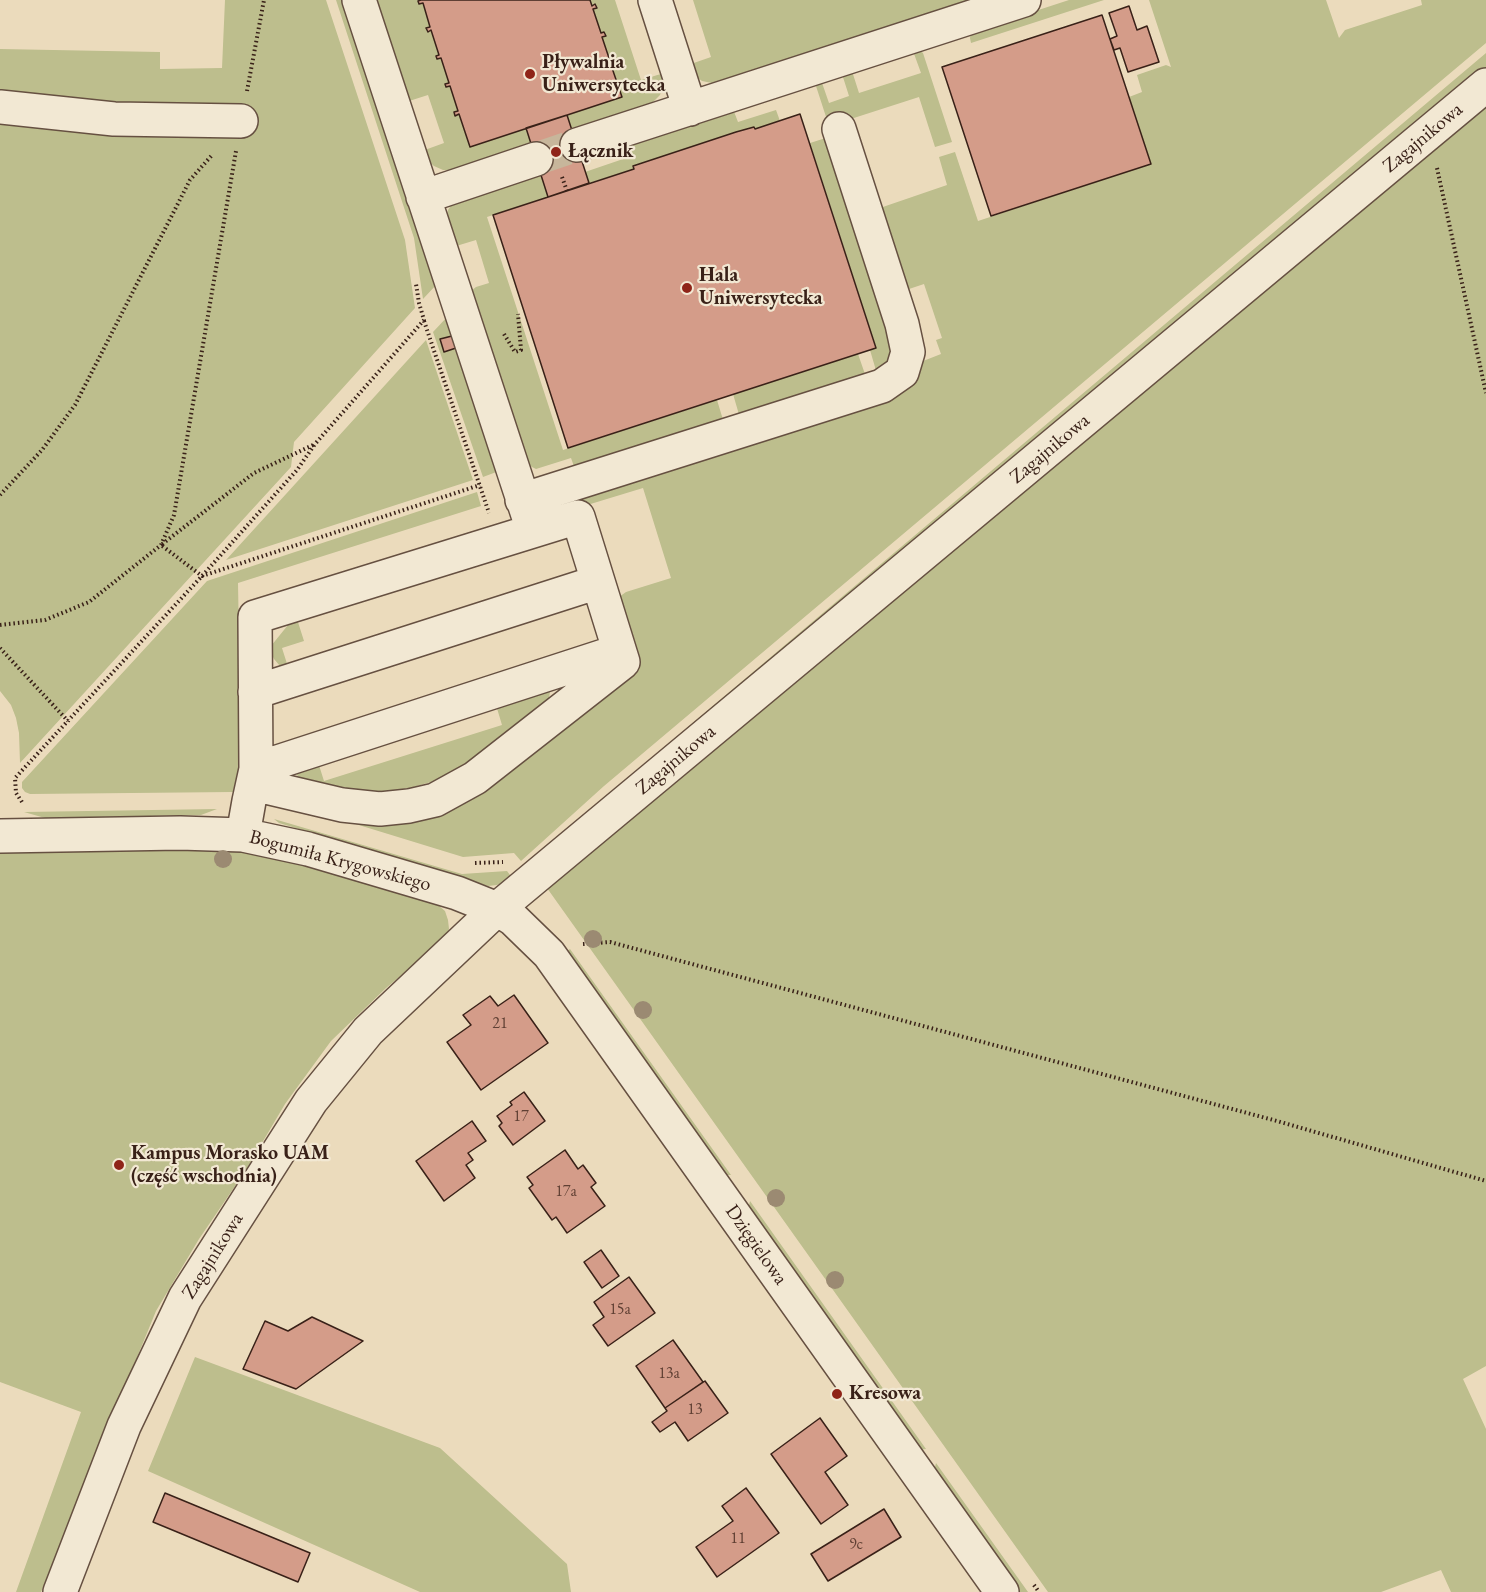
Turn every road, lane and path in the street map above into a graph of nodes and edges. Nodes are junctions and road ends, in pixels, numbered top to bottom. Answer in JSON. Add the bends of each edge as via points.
{"nodes":[{"id":1,"x":264,"y":0,"type":"edge"},
{"id":2,"x":359,"y":0,"type":"edge"},
{"id":3,"x":655,"y":0,"type":"edge"},
{"id":4,"x":1024,"y":0,"type":"edge"},
{"id":5,"x":1486,"y":85,"type":"edge"},
{"id":6,"x":0,"y":108,"type":"edge"},
{"id":7,"x":690,"y":109,"type":"junction"},
{"id":8,"x":241,"y":121,"type":"junction"},
{"id":9,"x":839,"y":129,"type":"dead end"},
{"id":10,"x":1430,"y":133,"type":"junction"},
{"id":11,"x":577,"y":146,"type":"tunnel mouth"},
{"id":12,"x":536,"y":159,"type":"tunnel mouth"},
{"id":13,"x":423,"y":197,"type":"junction"},
{"id":14,"x":416,"y":282,"type":"dead end"},
{"id":15,"x":432,"y":313,"type":"dead end"},
{"id":16,"x":424,"y":320,"type":"junction"},
{"id":17,"x":1486,"y":393,"type":"edge"},
{"id":18,"x":315,"y":444,"type":"junction"},
{"id":19,"x":480,"y":484,"type":"junction"},
{"id":20,"x":0,"y":495,"type":"edge"},
{"id":21,"x":522,"y":500,"type":"junction"},
{"id":22,"x":534,"y":531,"type":"junction"},
{"id":23,"x":500,"y":542,"type":"junction"},
{"id":24,"x":161,"y":545,"type":"junction"},
{"id":25,"x":202,"y":576,"type":"junction"},
{"id":26,"x":598,"y":582,"type":"junction"},
{"id":27,"x":0,"y":625,"type":"edge"},
{"id":28,"x":0,"y":648,"type":"edge"},
{"id":29,"x":619,"y":651,"type":"junction"},
{"id":30,"x":255,"y":692,"type":"junction"},
{"id":31,"x":68,"y":721,"type":"junction"},
{"id":32,"x":255,"y":777,"type":"junction"},
{"id":33,"x":22,"y":802,"type":"junction"},
{"id":34,"x":33,"y":802,"type":"dead end"},
{"id":35,"x":15,"y":803,"type":"dead end"},
{"id":36,"x":243,"y":835,"type":"junction"},
{"id":37,"x":0,"y":836,"type":"edge"},
{"id":38,"x":463,"y":864,"type":"dead end"},
{"id":39,"x":530,"y":882,"type":"junction"},
{"id":40,"x":497,"y":909,"type":"junction"},
{"id":41,"x":585,"y":954,"type":"dead end"},
{"id":42,"x":1486,"y":1181,"type":"edge"},
{"id":43,"x":1017,"y":1587,"type":"edge"},
{"id":44,"x":60,"y":1592,"type":"edge"},
{"id":45,"x":1039,"y":1592,"type":"edge"}],
"edges":[{"from":1,"to":8,"type":"path"},
{"from":2,"to":13,"type":"street"},
{"from":3,"to":7,"type":"street"},
{"from":4,"to":7,"type":"street"},
{"from":5,"to":10,"type":"street","name":"Zagajnikowa"},
{"from":6,"to":8,"type":"street","via":[[114,119]]},
{"from":7,"to":11,"type":"street"},
{"from":8,"to":20,"type":"path","via":[[190,180],[75,405],[42,450]]},
{"from":8,"to":24,"type":"path","via":[[174,515]]},
{"from":9,"to":21,"type":"street","via":[[902,324],[908,352],[902,372],[882,386]]},
{"from":10,"to":17,"type":"path"},
{"from":10,"to":39,"type":"street","name":"Zagajnikowa"},
{"from":12,"to":13,"type":"street"},
{"from":13,"to":21,"type":"street"},
{"from":14,"to":16,"type":"path"},
{"from":15,"to":16,"type":"path"},
{"from":16,"to":18,"type":"path"},
{"from":16,"to":19,"type":"path"},
{"from":18,"to":24,"type":"path","via":[[254,473]]},
{"from":18,"to":25,"type":"path","via":[[297,470]]},
{"from":19,"to":23,"type":"path"},
{"from":19,"to":25,"type":"path"},
{"from":21,"to":22,"type":"street"},
{"from":22,"to":23,"type":"street"},
{"from":22,"to":26,"type":"street","via":[[578,518]]},
{"from":23,"to":30,"type":"street","via":[[255,617]]},
{"from":24,"to":25,"type":"path"},
{"from":24,"to":27,"type":"path","via":[[89,602],[45,620]]},
{"from":25,"to":31,"type":"path"},
{"from":26,"to":29,"type":"street"},
{"from":26,"to":30,"type":"street"},
{"from":28,"to":31,"type":"path"},
{"from":29,"to":32,"type":"street"},
{"from":29,"to":32,"type":"street","via":[[623,662],[476,778],[435,800],[380,808],[342,805]]},
{"from":30,"to":32,"type":"street"},
{"from":31,"to":33,"type":"path","via":[[15,778],[16,793]]},
{"from":32,"to":36,"type":"street"},
{"from":33,"to":34,"type":"path"},
{"from":33,"to":35,"type":"path"},
{"from":36,"to":37,"type":"street","name":"Bogumiła Krygowskiego"},
{"from":36,"to":40,"type":"street","name":"Bogumiła Krygowskiego","via":[[308,849]]},
{"from":38,"to":39,"type":"path","via":[[510,861]]},
{"from":39,"to":40,"type":"street","name":"Zagajnikowa"},
{"from":40,"to":43,"type":"street","name":"Dzięgielowa","via":[[526,929],[549,954]]},
{"from":40,"to":44,"type":"street","name":"Zagajnikowa","via":[[368,1031],[334,1070],[184,1298],[124,1426]]},
{"from":41,"to":42,"type":"path","via":[[579,945],[610,942]]},
{"from":43,"to":45,"type":"path"}]}
